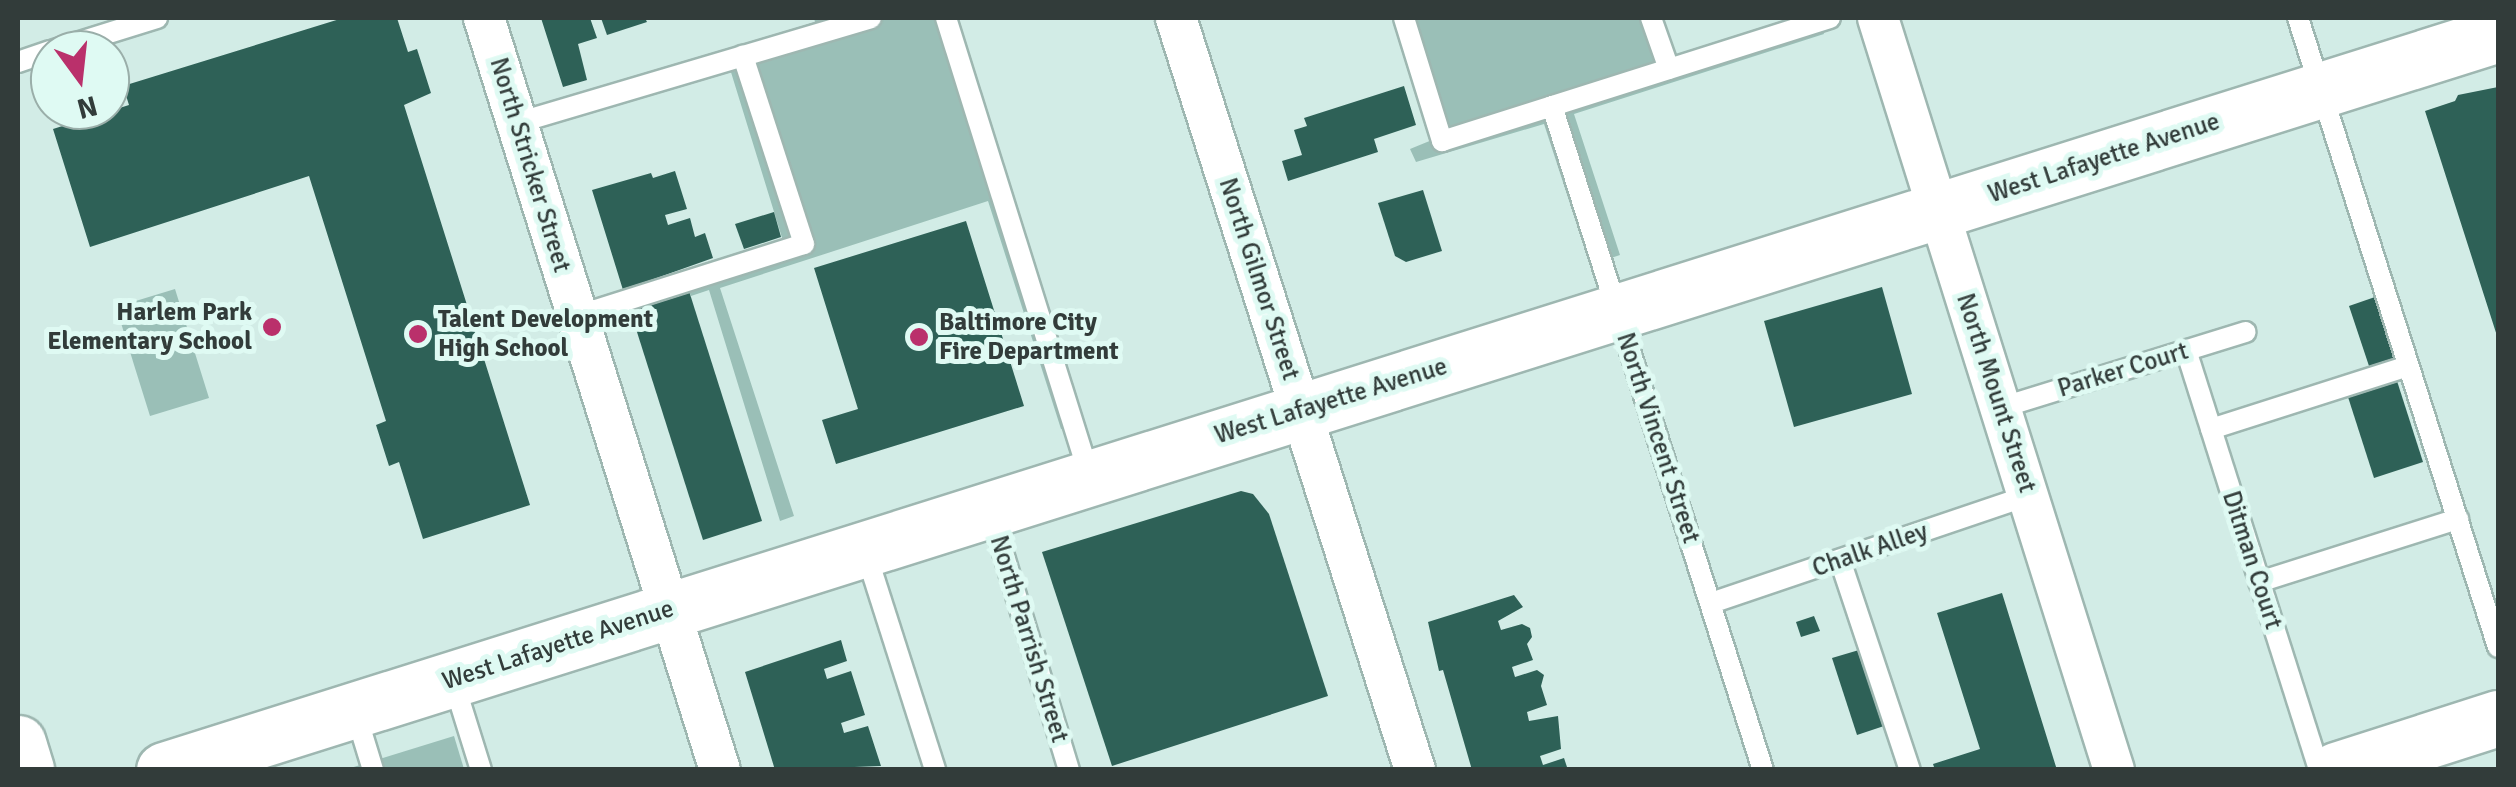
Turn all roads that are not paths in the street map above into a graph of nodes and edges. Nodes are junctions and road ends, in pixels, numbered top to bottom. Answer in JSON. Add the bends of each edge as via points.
{"nodes":[{"id":1,"x":157,"y":18,"type":"edge"},
{"id":2,"x":484,"y":18,"type":"edge"},
{"id":3,"x":872,"y":18,"type":"edge"},
{"id":4,"x":946,"y":18,"type":"edge"},
{"id":5,"x":1176,"y":18,"type":"edge"},
{"id":6,"x":1404,"y":18,"type":"edge"},
{"id":7,"x":1651,"y":18,"type":"edge"},
{"id":8,"x":1830,"y":18,"type":"edge"},
{"id":9,"x":1878,"y":18,"type":"edge"},
{"id":10,"x":2298,"y":18,"type":"edge"},
{"id":11,"x":836,"y":22,"type":"edge"},
{"id":12,"x":119,"y":30,"type":"edge"},
{"id":13,"x":2498,"y":34,"type":"edge"},
{"id":14,"x":742,"y":56,"type":"junction"},
{"id":15,"x":1668,"y":69,"type":"junction"},
{"id":16,"x":2321,"y":90,"type":"junction"},
{"id":17,"x":1552,"y":106,"type":"junction"},
{"id":18,"x":517,"y":123,"type":"junction"},
{"id":19,"x":1938,"y":210,"type":"junction"},
{"id":20,"x":1618,"y":312,"type":"junction"},
{"id":21,"x":578,"y":316,"type":"junction"},
{"id":22,"x":2246,"y":332,"type":"dead end"},
{"id":23,"x":2186,"y":350,"type":"junction"},
{"id":24,"x":2408,"y":366,"type":"junction"},
{"id":25,"x":2000,"y":408,"type":"junction"},
{"id":26,"x":1300,"y":410,"type":"junction"},
{"id":27,"x":2211,"y":429,"type":"junction"},
{"id":28,"x":1090,"y":476,"type":"junction"},
{"id":29,"x":2028,"y":496,"type":"junction"},
{"id":30,"x":990,"y":508,"type":"junction"},
{"id":31,"x":2458,"y":520,"type":"junction"},
{"id":32,"x":864,"y":548,"type":"junction"},
{"id":33,"x":1840,"y":560,"type":"junction"},
{"id":34,"x":2259,"y":582,"type":"junction"},
{"id":35,"x":1710,"y":603,"type":"junction"},
{"id":36,"x":669,"y":610,"type":"junction"},
{"id":37,"x":2498,"y":647,"type":"edge"},
{"id":38,"x":452,"y":678,"type":"junction"},
{"id":39,"x":354,"y":709,"type":"junction"},
{"id":40,"x":2498,"y":718,"type":"edge"},
{"id":41,"x":18,"y":743,"type":"edge"},
{"id":42,"x":26,"y":770,"type":"edge"},
{"id":43,"x":164,"y":770,"type":"edge"},
{"id":44,"x":373,"y":770,"type":"edge"},
{"id":45,"x":481,"y":770,"type":"edge"},
{"id":46,"x":720,"y":770,"type":"edge"},
{"id":47,"x":935,"y":770,"type":"edge"},
{"id":48,"x":1069,"y":770,"type":"edge"},
{"id":49,"x":1415,"y":770,"type":"edge"},
{"id":50,"x":1763,"y":770,"type":"edge"},
{"id":51,"x":1910,"y":770,"type":"edge"},
{"id":52,"x":2114,"y":770,"type":"edge"},
{"id":53,"x":2319,"y":770,"type":"edge"},
{"id":54,"x":2336,"y":770,"type":"edge"}],
"edges":[{"from":1,"to":12,"type":"lane"},
{"from":2,"to":18,"type":"street","name":"North Stricker Street"},
{"from":3,"to":11,"type":"lane"},
{"from":4,"to":28,"type":"lane"},
{"from":5,"to":26,"type":"street","name":"North Gilmor Street"},
{"from":6,"to":17,"type":"lane","via":[[1442,141]]},
{"from":7,"to":15,"type":"lane"},
{"from":8,"to":15,"type":"lane"},
{"from":9,"to":19,"type":"street","name":"North Mount Street"},
{"from":10,"to":16,"type":"lane"},
{"from":11,"to":14,"type":"lane"},
{"from":13,"to":16,"type":"main road","name":"West Lafayette Avenue"},
{"from":14,"to":18,"type":"lane"},
{"from":14,"to":21,"type":"lane","via":[[804,244]]},
{"from":15,"to":17,"type":"lane"},
{"from":16,"to":19,"type":"main road","name":"West Lafayette Avenue"},
{"from":16,"to":24,"type":"lane"},
{"from":17,"to":20,"type":"lane","name":"North Vincent Street"},
{"from":18,"to":21,"type":"street","name":"North Stricker Street"},
{"from":19,"to":20,"type":"main road","name":"West Lafayette Avenue"},
{"from":19,"to":25,"type":"street","name":"North Mount Street"},
{"from":20,"to":26,"type":"main road","name":"West Lafayette Avenue"},
{"from":20,"to":35,"type":"lane","name":"North Vincent Street"},
{"from":21,"to":36,"type":"street","name":"North Stricker Street"},
{"from":22,"to":23,"type":"lane","name":"Parker Court"},
{"from":23,"to":25,"type":"lane","name":"Parker Court"},
{"from":23,"to":27,"type":"lane","name":"Ditman Court"},
{"from":24,"to":27,"type":"lane"},
{"from":24,"to":31,"type":"lane"},
{"from":25,"to":29,"type":"street","name":"North Mount Street"},
{"from":26,"to":28,"type":"main road","name":"West Lafayette Avenue"},
{"from":26,"to":49,"type":"street","name":"North Gilmor Street"},
{"from":27,"to":34,"type":"lane","name":"Ditman Court"},
{"from":28,"to":30,"type":"main road","name":"West Lafayette Avenue"},
{"from":29,"to":33,"type":"lane","name":"Chalk Alley"},
{"from":29,"to":52,"type":"street","name":"North Mount Street"},
{"from":30,"to":32,"type":"main road","name":"West Lafayette Avenue"},
{"from":30,"to":48,"type":"lane","name":"North Parrish Street"},
{"from":31,"to":34,"type":"lane"},
{"from":31,"to":37,"type":"lane"},
{"from":32,"to":36,"type":"main road","name":"West Lafayette Avenue"},
{"from":32,"to":47,"type":"lane"},
{"from":33,"to":35,"type":"lane","name":"Chalk Alley"},
{"from":33,"to":51,"type":"lane"},
{"from":34,"to":53,"type":"lane","name":"Ditman Court"},
{"from":35,"to":50,"type":"lane","name":"North Vincent Street"},
{"from":36,"to":38,"type":"main road","name":"West Lafayette Avenue"},
{"from":36,"to":46,"type":"street","name":"North Stricker Street"},
{"from":38,"to":39,"type":"main road","name":"West Lafayette Avenue"},
{"from":38,"to":45,"type":"lane"},
{"from":39,"to":43,"type":"main road","name":"West Lafayette Avenue"},
{"from":39,"to":44,"type":"lane"},
{"from":40,"to":54,"type":"main road"},
{"from":41,"to":42,"type":"main road"}]}
